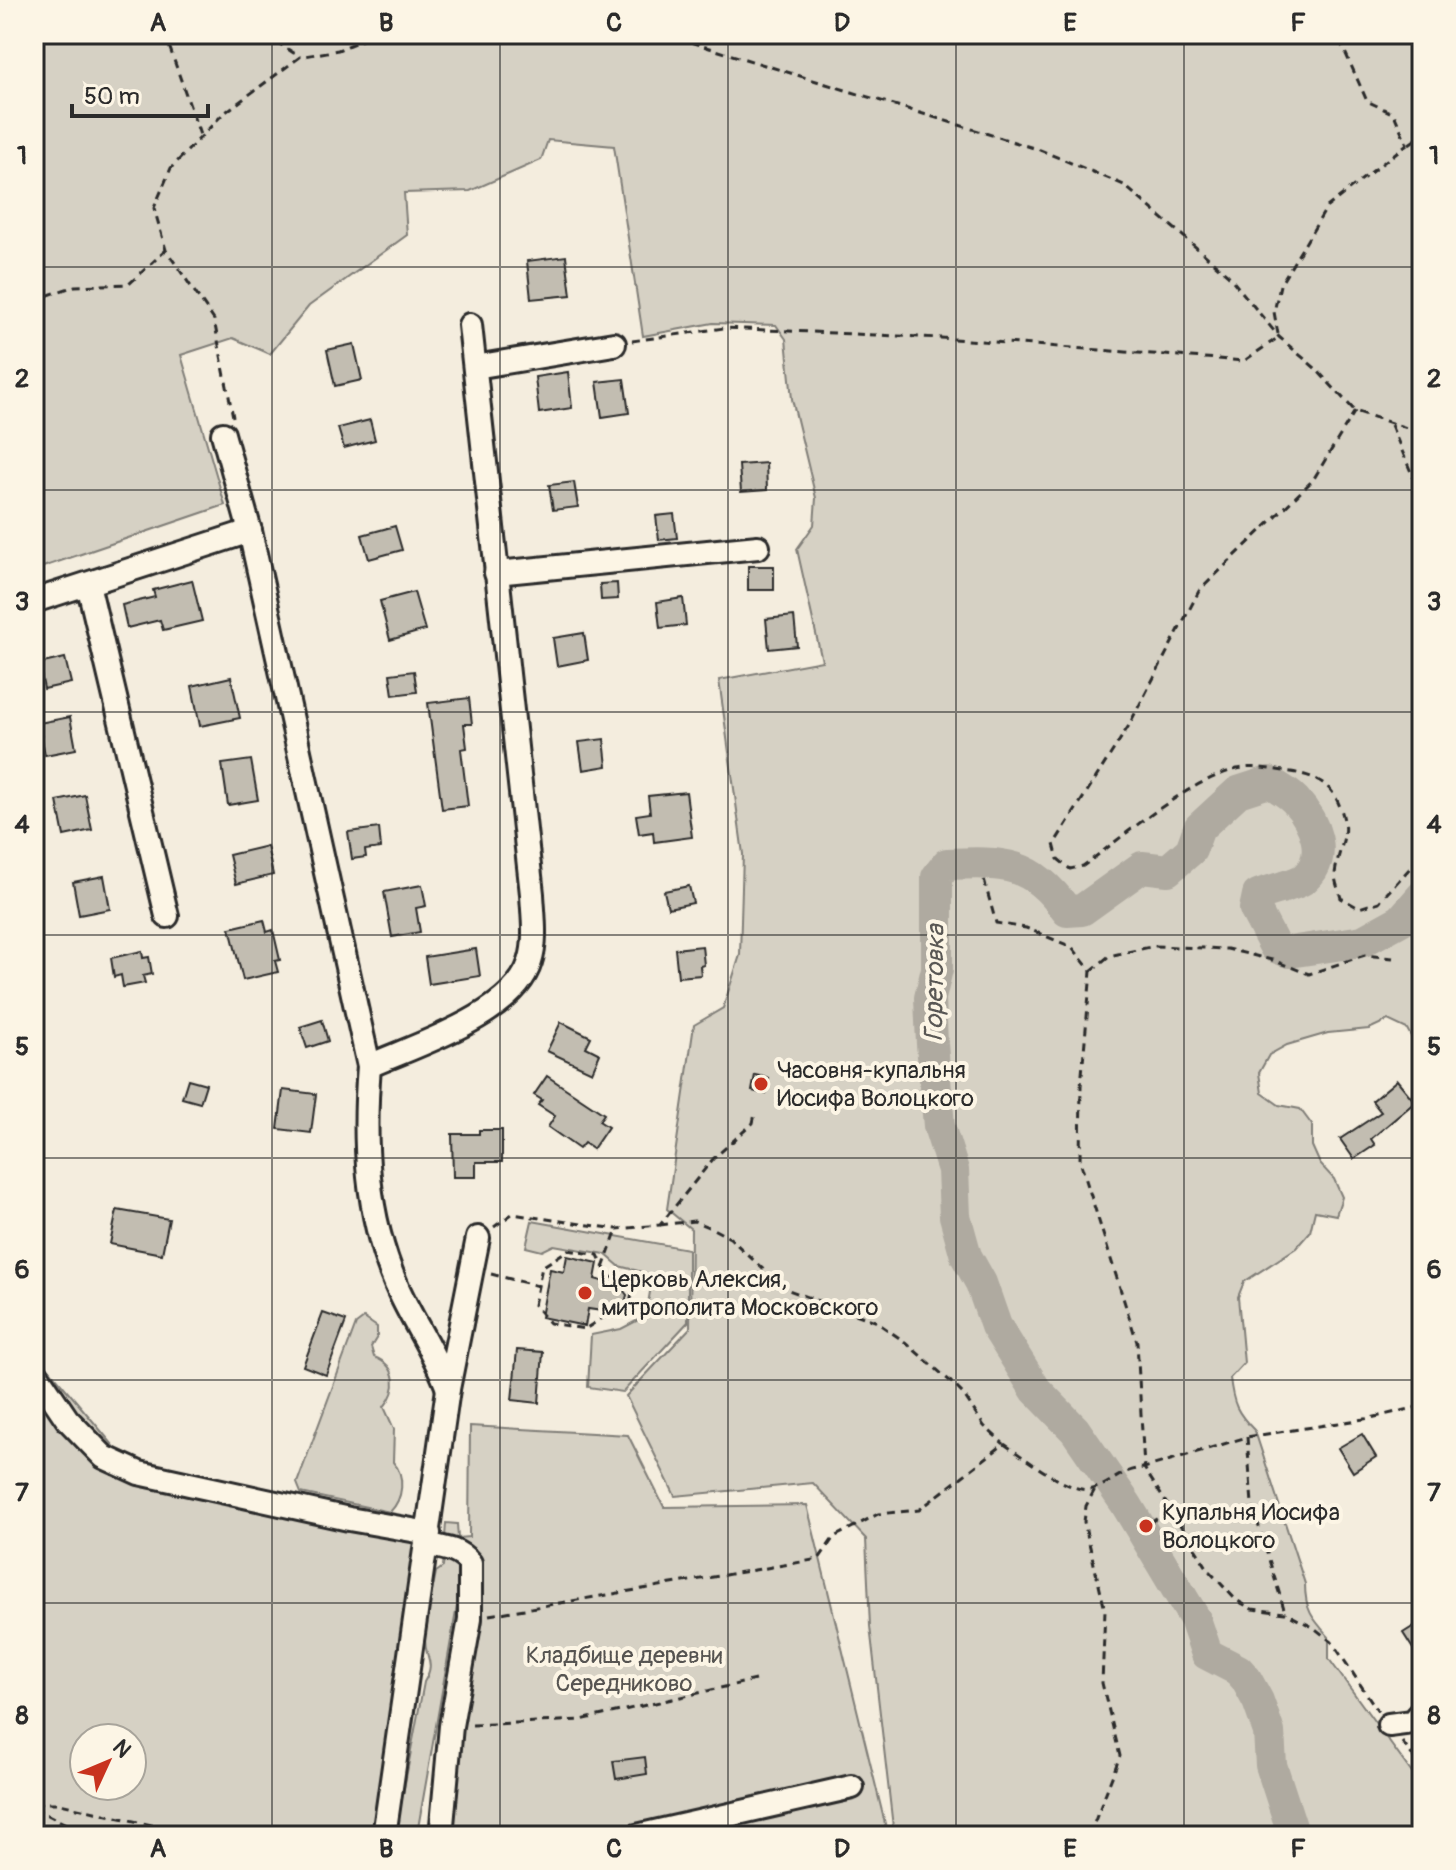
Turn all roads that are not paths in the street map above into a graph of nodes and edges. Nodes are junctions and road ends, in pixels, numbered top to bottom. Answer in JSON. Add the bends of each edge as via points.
{"nodes":[{"id":1,"x":470,"y":325,"type":"dead end"},
{"id":2,"x":614,"y":344,"type":"road end"},
{"id":3,"x":475,"y":367,"type":"junction"},
{"id":4,"x":223,"y":434,"type":"road end"},
{"id":5,"x":250,"y":531,"type":"junction"},
{"id":6,"x":758,"y":547,"type":"dead end"},
{"id":7,"x":496,"y":573,"type":"junction"},
{"id":8,"x":88,"y":584,"type":"junction"},
{"id":9,"x":34,"y":601,"type":"edge"},
{"id":10,"x":167,"y":916,"type":"dead end"},
{"id":11,"x":369,"y":1066,"type":"junction"},
{"id":12,"x":478,"y":1238,"type":"road end"},
{"id":13,"x":34,"y":1370,"type":"edge"},
{"id":14,"x":448,"y":1389,"type":"junction"},
{"id":15,"x":428,"y":1539,"type":"junction"},
{"id":16,"x":1422,"y":1711,"type":"edge"},
{"id":17,"x":1389,"y":1725,"type":"road end"},
{"id":18,"x":852,"y":1787,"type":"dead end"},
{"id":19,"x":384,"y":1836,"type":"edge"},
{"id":20,"x":441,"y":1836,"type":"edge"},
{"id":21,"x":637,"y":1836,"type":"edge"}],
"edges":[{"from":1,"to":3,"type":"street"},
{"from":2,"to":3,"type":"street"},
{"from":3,"to":7,"type":"street"},
{"from":4,"to":5,"type":"street"},
{"from":5,"to":8,"type":"street"},
{"from":5,"to":11,"type":"street"},
{"from":6,"to":7,"type":"street"},
{"from":7,"to":11,"type":"street","via":[[532,894],[530,963],[516,987],[480,1017]]},
{"from":8,"to":9,"type":"street"},
{"from":8,"to":10,"type":"street"},
{"from":11,"to":14,"type":"street","via":[[365,1150],[374,1210],[396,1284]]},
{"from":12,"to":14,"type":"street"},
{"from":13,"to":15,"type":"street","via":[[67,1419],[104,1457],[139,1473]]},
{"from":14,"to":15,"type":"street"},
{"from":15,"to":19,"type":"street"},
{"from":15,"to":20,"type":"street","via":[[470,1563],[470,1619],[451,1726]]},
{"from":16,"to":17,"type":"street","via":[[1412,1722]]},
{"from":18,"to":21,"type":"street"}]}
